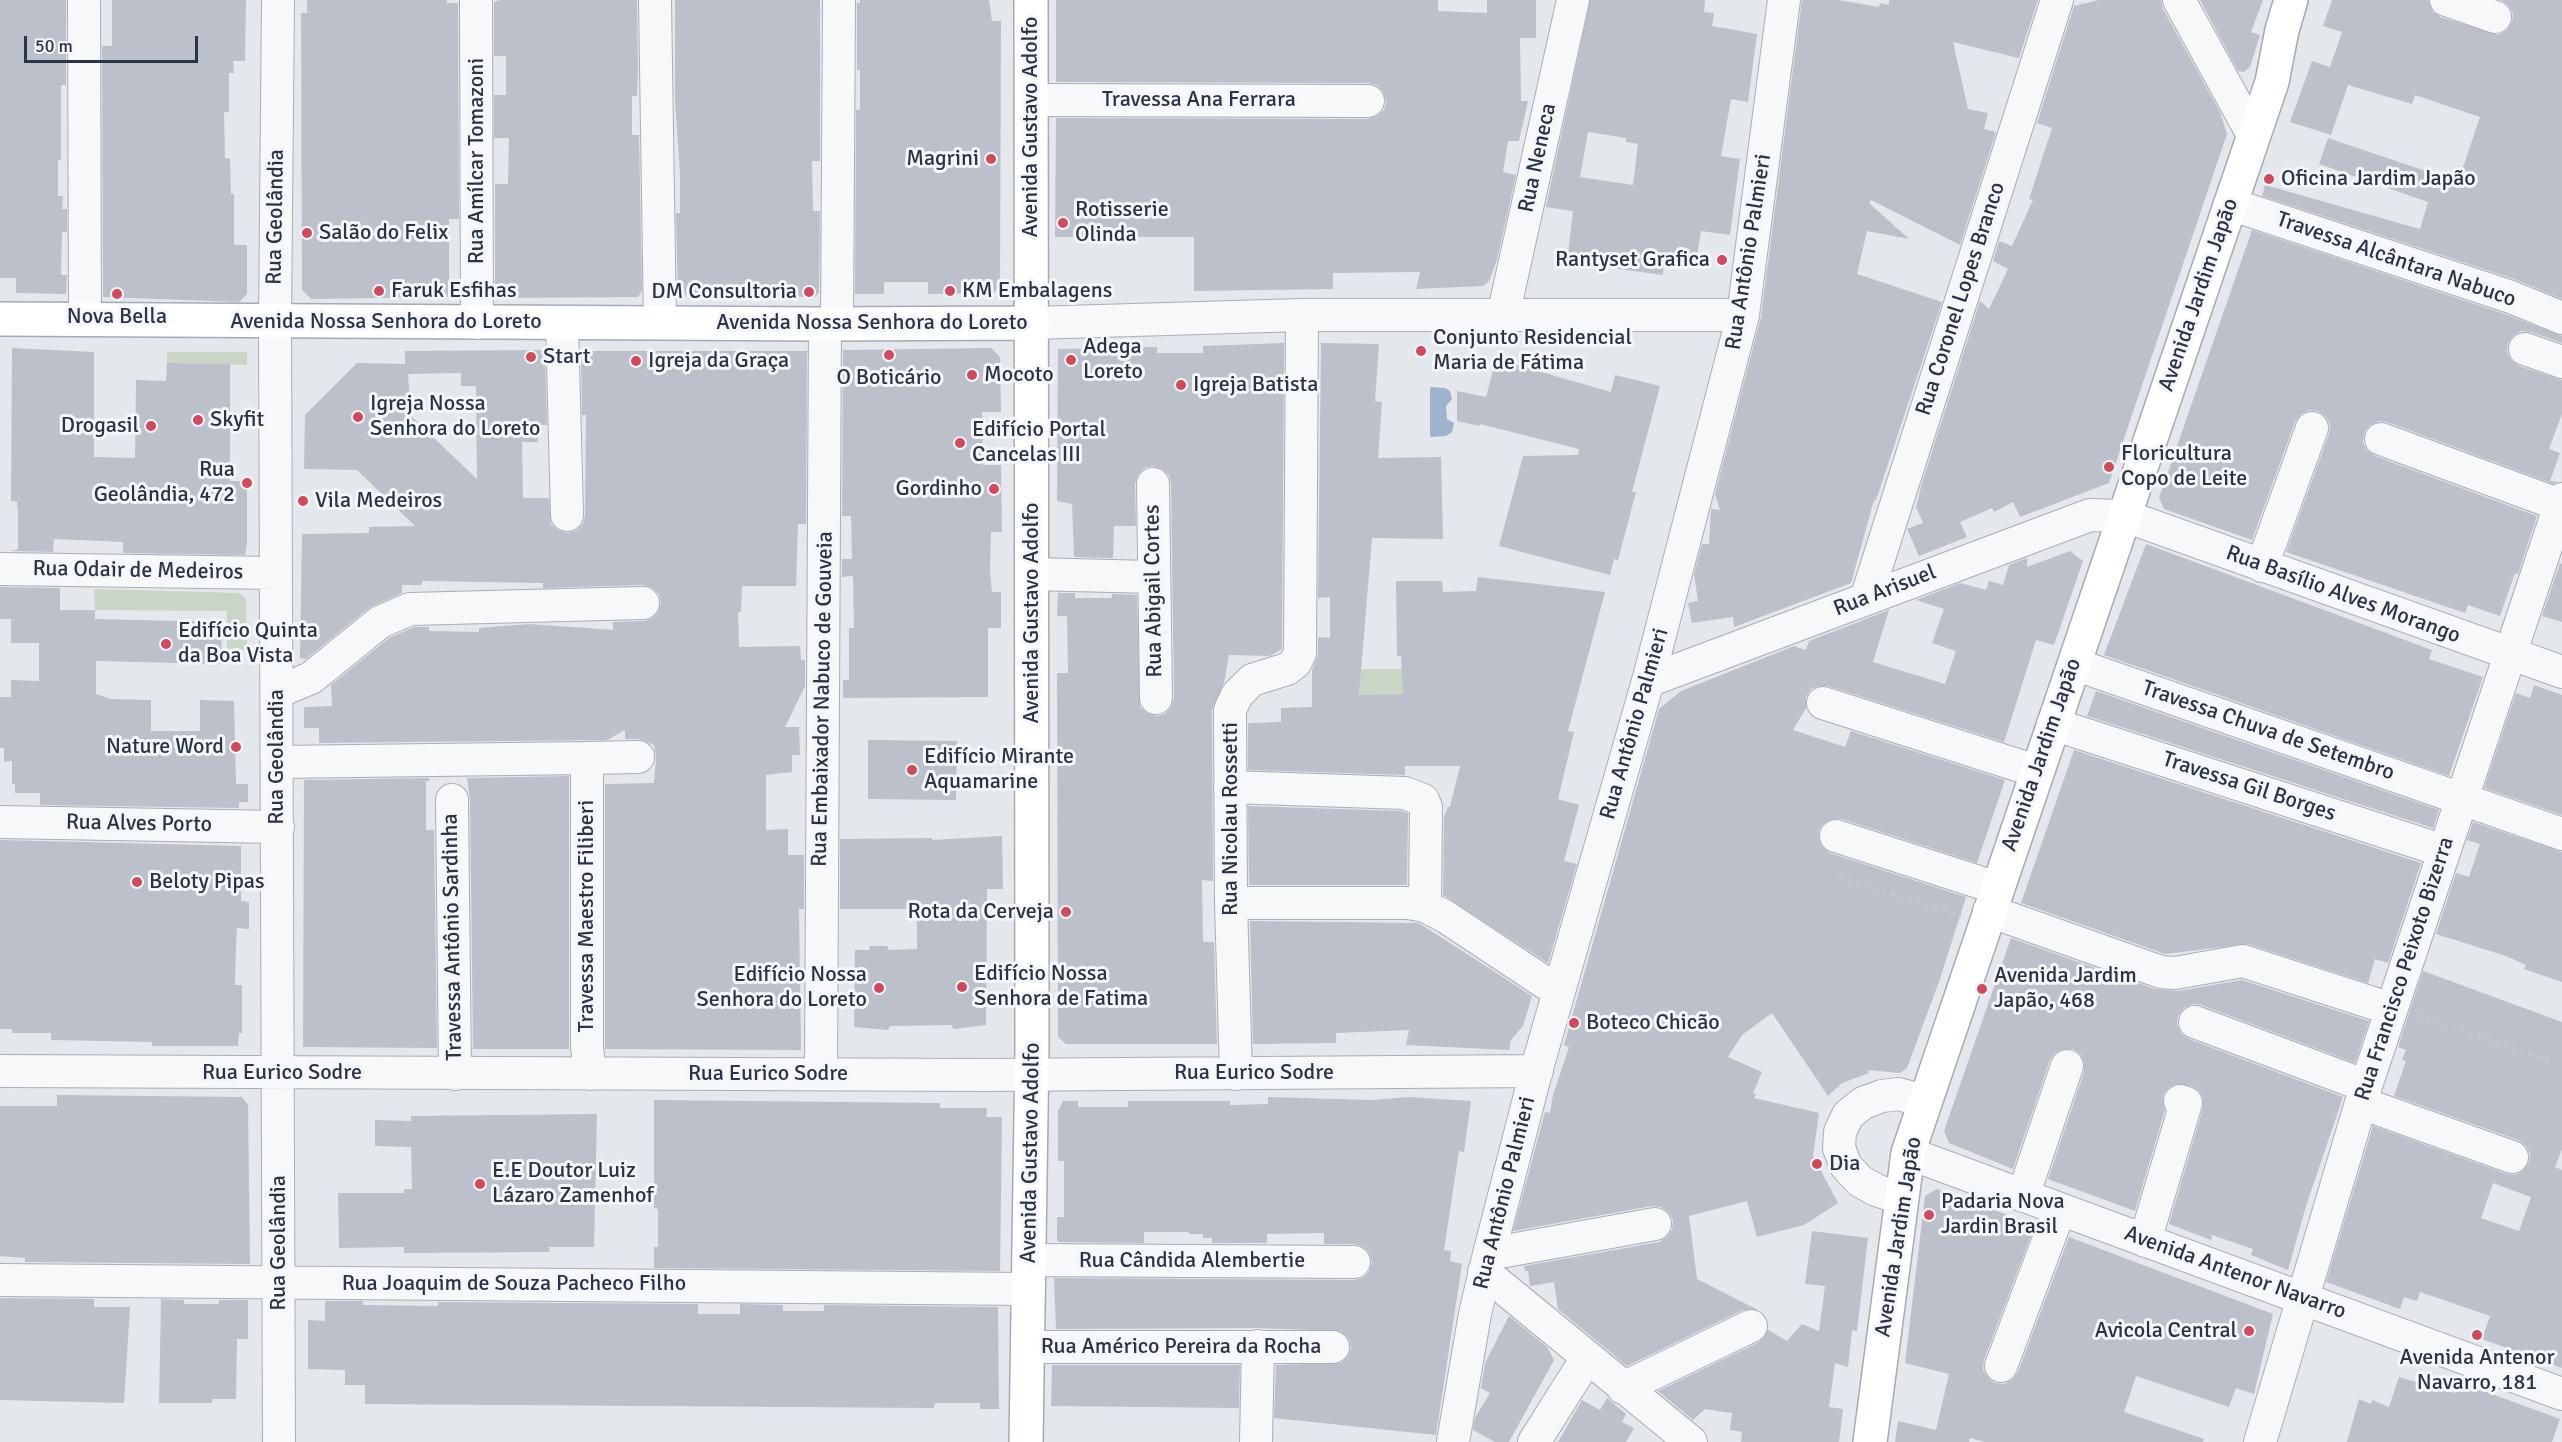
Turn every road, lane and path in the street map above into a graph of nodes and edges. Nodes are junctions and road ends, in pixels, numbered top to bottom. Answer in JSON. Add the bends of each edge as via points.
{"nodes":[{"id":1,"x":84,"y":0,"type":"edge"},
{"id":2,"x":278,"y":0,"type":"edge"},
{"id":3,"x":476,"y":0,"type":"edge"},
{"id":4,"x":655,"y":0,"type":"edge"},
{"id":5,"x":839,"y":0,"type":"edge"},
{"id":6,"x":1030,"y":0,"type":"edge"},
{"id":7,"x":1573,"y":0,"type":"edge"},
{"id":8,"x":1784,"y":0,"type":"edge"},
{"id":9,"x":2057,"y":0,"type":"edge"},
{"id":10,"x":2179,"y":0,"type":"edge"},
{"id":11,"x":2291,"y":0,"type":"edge"},
{"id":12,"x":2310,"y":0,"type":"edge"},
{"id":13,"x":2446,"y":0,"type":"edge"},
{"id":14,"x":2495,"y":17,"type":"dead end"},
{"id":15,"x":2272,"y":82,"type":"junction"},
{"id":16,"x":1031,"y":100,"type":"junction"},
{"id":17,"x":1368,"y":100,"type":"dead end"},
{"id":18,"x":2253,"y":135,"type":"junction"},
{"id":19,"x":2230,"y":204,"type":"junction"},
{"id":20,"x":1302,"y":315,"type":"junction"},
{"id":21,"x":1743,"y":315,"type":"junction"},
{"id":22,"x":1503,"y":316,"type":"junction"},
{"id":23,"x":2562,"y":318,"type":"edge"},
{"id":24,"x":0,"y":319,"type":"edge"},
{"id":25,"x":85,"y":320,"type":"junction"},
{"id":26,"x":275,"y":322,"type":"junction"},
{"id":27,"x":477,"y":323,"type":"junction"},
{"id":28,"x":562,"y":323,"type":"junction"},
{"id":29,"x":660,"y":323,"type":"junction"},
{"id":30,"x":1032,"y":323,"type":"junction"},
{"id":31,"x":831,"y":324,"type":"junction"},
{"id":32,"x":2526,"y":349,"type":"dead end"},
{"id":33,"x":2562,"y":362,"type":"edge"},
{"id":34,"x":2312,"y":428,"type":"dead end"},
{"id":35,"x":2381,"y":440,"type":"dead end"},
{"id":36,"x":1153,"y":484,"type":"dead end"},
{"id":37,"x":2561,"y":502,"type":"edge"},
{"id":38,"x":567,"y":515,"type":"dead end"},
{"id":39,"x":2125,"y":516,"type":"junction"},
{"id":40,"x":2262,"y":566,"type":"junction"},
{"id":41,"x":0,"y":569,"type":"edge"},
{"id":42,"x":276,"y":573,"type":"junction"},
{"id":43,"x":1032,"y":574,"type":"junction"},
{"id":44,"x":1152,"y":578,"type":"junction"},
{"id":45,"x":1866,"y":599,"type":"junction"},
{"id":46,"x":643,"y":603,"type":"dead end"},
{"id":47,"x":2510,"y":654,"type":"junction"},
{"id":48,"x":2074,"y":664,"type":"junction"},
{"id":49,"x":2562,"y":672,"type":"edge"},
{"id":50,"x":1648,"y":681,"type":"junction"},
{"id":51,"x":277,"y":692,"type":"junction"},
{"id":52,"x":1155,"y":698,"type":"dead end"},
{"id":53,"x":1823,"y":703,"type":"dead end"},
{"id":54,"x":2053,"y":723,"type":"junction"},
{"id":55,"x":638,"y":757,"type":"dead end"},
{"id":56,"x":587,"y":758,"type":"junction"},
{"id":57,"x":278,"y":762,"type":"junction"},
{"id":58,"x":2036,"y":771,"type":"junction"},
{"id":59,"x":1230,"y":788,"type":"junction"},
{"id":60,"x":2462,"y":799,"type":"junction"},
{"id":61,"x":452,"y":800,"type":"dead end"},
{"id":62,"x":0,"y":822,"type":"edge"},
{"id":63,"x":278,"y":827,"type":"junction"},
{"id":64,"x":2562,"y":834,"type":"edge"},
{"id":65,"x":1836,"y":836,"type":"dead end"},
{"id":66,"x":2444,"y":851,"type":"junction"},
{"id":67,"x":1839,"y":877,"type":"dead end"},
{"id":68,"x":1231,"y":903,"type":"junction"},
{"id":69,"x":1425,"y":906,"type":"junction"},
{"id":70,"x":1990,"y":908,"type":"junction"},
{"id":71,"x":1559,"y":992,"type":"junction"},
{"id":72,"x":2391,"y":1009,"type":"junction"},
{"id":73,"x":2195,"y":1022,"type":"dead end"},
{"id":74,"x":2551,"y":1062,"type":"dead end"},
{"id":75,"x":2067,"y":1066,"type":"dead end"},
{"id":76,"x":0,"y":1071,"type":"edge"},
{"id":77,"x":1536,"y":1071,"type":"junction"},
{"id":78,"x":279,"y":1073,"type":"junction"},
{"id":79,"x":454,"y":1074,"type":"junction"},
{"id":80,"x":590,"y":1074,"type":"junction"},
{"id":81,"x":821,"y":1074,"type":"junction"},
{"id":82,"x":1236,"y":1074,"type":"junction"},
{"id":83,"x":1032,"y":1075,"type":"junction"},
{"id":84,"x":2363,"y":1094,"type":"junction"},
{"id":85,"x":1925,"y":1101,"type":"junction"},
{"id":86,"x":2180,"y":1101,"type":"dead end"},
{"id":87,"x":1908,"y":1153,"type":"junction"},
{"id":88,"x":2511,"y":1157,"type":"dead end"},
{"id":89,"x":2023,"y":1196,"type":"junction"},
{"id":90,"x":1902,"y":1199,"type":"junction"},
{"id":91,"x":2060,"y":1209,"type":"junction"},
{"id":92,"x":1656,"y":1224,"type":"dead end"},
{"id":93,"x":2145,"y":1240,"type":"junction"},
{"id":94,"x":1354,"y":1262,"type":"dead end"},
{"id":95,"x":1486,"y":1263,"type":"junction"},
{"id":96,"x":1029,"y":1274,"type":"junction"},
{"id":97,"x":0,"y":1280,"type":"edge"},
{"id":98,"x":279,"y":1282,"type":"junction"},
{"id":99,"x":2301,"y":1298,"type":"junction"},
{"id":100,"x":1751,"y":1326,"type":"dead end"},
{"id":101,"x":1258,"y":1346,"type":"junction"},
{"id":102,"x":1028,"y":1347,"type":"junction"},
{"id":103,"x":1333,"y":1347,"type":"dead end"},
{"id":104,"x":1587,"y":1358,"type":"junction"},
{"id":105,"x":2001,"y":1366,"type":"dead end"},
{"id":106,"x":1623,"y":1388,"type":"junction"},
{"id":107,"x":2562,"y":1394,"type":"edge"},
{"id":108,"x":279,"y":1442,"type":"edge"},
{"id":109,"x":1026,"y":1442,"type":"edge"},
{"id":110,"x":1256,"y":1442,"type":"edge"},
{"id":111,"x":1454,"y":1442,"type":"edge"},
{"id":112,"x":1534,"y":1442,"type":"edge"},
{"id":113,"x":1691,"y":1442,"type":"edge"},
{"id":114,"x":1870,"y":1442,"type":"edge"},
{"id":115,"x":2260,"y":1442,"type":"edge"}],
"edges":[{"from":1,"to":25,"type":"street"},
{"from":2,"to":26,"type":"street","name":"Rua Geolândia"},
{"from":3,"to":27,"type":"street","name":"Rua Amílcar Tomazoni"},
{"from":4,"to":29,"type":"street"},
{"from":5,"to":31,"type":"street","name":"Rua Embaixador Nabuco de Gouveia"},
{"from":6,"to":16,"type":"main road","name":"Avenida Gustavo Adolfo"},
{"from":7,"to":22,"type":"street","name":"Rua Neneca"},
{"from":8,"to":21,"type":"street","name":"Rua Antônio Palmieri"},
{"from":9,"to":45,"type":"street","name":"Rua Coronel Lopes Branco"},
{"from":10,"to":18,"type":"street"},
{"from":11,"to":15,"type":"main road","name":"Avenida Jardim Japão"},
{"from":12,"to":15,"type":"main road","name":"Avenida Jardim Japão","via":[[2298,36]]},
{"from":13,"to":14,"type":"street"},
{"from":15,"to":18,"type":"main road","name":"Avenida Jardim Japão"},
{"from":16,"to":17,"type":"street","name":"Travessa Ana Ferrara"},
{"from":16,"to":30,"type":"main road","name":"Avenida Gustavo Adolfo"},
{"from":18,"to":19,"type":"main road","name":"Avenida Jardim Japão"},
{"from":19,"to":23,"type":"street","name":"Travessa Alcântara Nabuco","via":[[2511,297]]},
{"from":19,"to":39,"type":"main road","name":"Avenida Jardim Japão"},
{"from":20,"to":22,"type":"street","name":"Avenida Nossa Senhora do Loreto"},
{"from":20,"to":30,"type":"street","name":"Avenida Nossa Senhora do Loreto"},
{"from":20,"to":59,"type":"street","name":"Rua Nicolau Rossetti","via":[[1300,653],[1287,669],[1252,680],[1237,694],[1230,710]]},
{"from":21,"to":22,"type":"street","name":"Avenida Nossa Senhora do Loreto"},
{"from":21,"to":50,"type":"street","name":"Rua Antônio Palmieri"},
{"from":24,"to":25,"type":"main road","name":"Avenida Nossa Senhora do Loreto"},
{"from":25,"to":26,"type":"main road","name":"Avenida Nossa Senhora do Loreto"},
{"from":26,"to":27,"type":"main road","name":"Avenida Nossa Senhora do Loreto"},
{"from":26,"to":42,"type":"street","name":"Rua Geolândia"},
{"from":27,"to":28,"type":"main road","name":"Avenida Nossa Senhora do Loreto"},
{"from":28,"to":29,"type":"main road","name":"Avenida Nossa Senhora do Loreto"},
{"from":28,"to":38,"type":"street"},
{"from":29,"to":31,"type":"main road","name":"Avenida Nossa Senhora do Loreto"},
{"from":30,"to":31,"type":"main road","name":"Avenida Nossa Senhora do Loreto"},
{"from":30,"to":43,"type":"main road","name":"Avenida Gustavo Adolfo"},
{"from":31,"to":81,"type":"street","name":"Rua Embaixador Nabuco de Gouveia"},
{"from":32,"to":33,"type":"street"},
{"from":34,"to":40,"type":"street"},
{"from":35,"to":37,"type":"street"},
{"from":36,"to":44,"type":"street","name":"Rua Abigail Cortes"},
{"from":37,"to":47,"type":"street","name":"Rua Francisco Peixoto Bizerra"},
{"from":39,"to":40,"type":"street","name":"Rua Basílio Alves Morango"},
{"from":39,"to":45,"type":"street","name":"Rua Arisuel","via":[[2090,515]]},
{"from":39,"to":48,"type":"main road","name":"Avenida Jardim Japão"},
{"from":40,"to":47,"type":"street","name":"Rua Basílio Alves Morango"},
{"from":41,"to":42,"type":"street","name":"Rua Odair de Medeiros"},
{"from":42,"to":51,"type":"street","name":"Rua Geolândia"},
{"from":43,"to":44,"type":"street"},
{"from":43,"to":83,"type":"main road","name":"Avenida Gustavo Adolfo"},
{"from":44,"to":52,"type":"street","name":"Rua Abigail Cortes"},
{"from":45,"to":50,"type":"street","name":"Rua Arisuel"},
{"from":46,"to":51,"type":"street","via":[[410,609],[380,622],[311,678]]},
{"from":47,"to":49,"type":"street","name":"Rua Basílio Alves Morango"},
{"from":47,"to":60,"type":"street","name":"Rua Francisco Peixoto Bizerra"},
{"from":48,"to":54,"type":"main road","name":"Avenida Jardim Japão"},
{"from":48,"to":60,"type":"street","name":"Travessa Chuva de Setembro"},
{"from":50,"to":71,"type":"street","name":"Rua Antônio Palmieri"},
{"from":51,"to":57,"type":"street","name":"Rua Geolândia"},
{"from":53,"to":58,"type":"street"},
{"from":54,"to":58,"type":"main road","name":"Avenida Jardim Japão"},
{"from":54,"to":66,"type":"street","name":"Travessa Gil Borges"},
{"from":55,"to":56,"type":"street"},
{"from":56,"to":57,"type":"street"},
{"from":56,"to":80,"type":"street","name":"Travessa Maestro Filiberi"},
{"from":57,"to":63,"type":"street","name":"Rua Geolândia"},
{"from":58,"to":70,"type":"main road","name":"Avenida Jardim Japão"},
{"from":59,"to":68,"type":"street","name":"Rua Nicolau Rossetti"},
{"from":59,"to":69,"type":"street","via":[[1405,793],[1423,800]]},
{"from":60,"to":64,"type":"street","name":"Travessa Chuva de Setembro"},
{"from":60,"to":66,"type":"street","name":"Rua Francisco Peixoto Bizerra"},
{"from":61,"to":79,"type":"street","name":"Travessa Antônio Sardinha"},
{"from":62,"to":63,"type":"street","name":"Rua Alves Porto"},
{"from":63,"to":78,"type":"street","name":"Rua Geolândia"},
{"from":65,"to":70,"type":"street"},
{"from":66,"to":72,"type":"street","name":"Rua Francisco Peixoto Bizerra"},
{"from":67,"to":70,"type":"path"},
{"from":68,"to":69,"type":"street"},
{"from":68,"to":82,"type":"street","name":"Rua Nicolau Rossetti"},
{"from":69,"to":71,"type":"street"},
{"from":70,"to":72,"type":"street","via":[[2161,972],[2243,961]]},
{"from":70,"to":85,"type":"main road","name":"Avenida Jardim Japão"},
{"from":71,"to":77,"type":"street","name":"Rua Antônio Palmieri"},
{"from":72,"to":74,"type":"path"},
{"from":72,"to":84,"type":"street","name":"Rua Francisco Peixoto Bizerra"},
{"from":73,"to":84,"type":"street"},
{"from":75,"to":89,"type":"street"},
{"from":76,"to":78,"type":"street","name":"Rua Eurico Sodre"},
{"from":77,"to":82,"type":"street","name":"Rua Eurico Sodre"},
{"from":77,"to":95,"type":"street","name":"Rua Antônio Palmieri"},
{"from":78,"to":79,"type":"street","name":"Rua Eurico Sodre"},
{"from":78,"to":98,"type":"street","name":"Rua Geolândia"},
{"from":79,"to":80,"type":"street","name":"Rua Eurico Sodre"},
{"from":80,"to":81,"type":"street","name":"Rua Eurico Sodre"},
{"from":81,"to":83,"type":"street","name":"Rua Eurico Sodre"},
{"from":82,"to":83,"type":"street","name":"Rua Eurico Sodre"},
{"from":83,"to":96,"type":"main road","name":"Avenida Gustavo Adolfo"},
{"from":84,"to":88,"type":"street"},
{"from":84,"to":99,"type":"street","name":"Rua Francisco Peixoto Bizerra"},
{"from":85,"to":87,"type":"main road","name":"Avenida Jardim Japão"},
{"from":85,"to":90,"type":"street","via":[[1898,1094],[1882,1096],[1863,1103],[1848,1115],[1840,1132],[1839,1148],[1846,1166],[1876,1190]]},
{"from":86,"to":93,"type":"street","via":[[2186,1102]]},
{"from":87,"to":89,"type":"street","name":"Avenida Antenor Navarro"},
{"from":87,"to":90,"type":"main road","name":"Avenida Jardim Japão"},
{"from":89,"to":91,"type":"street","name":"Avenida Antenor Navarro"},
{"from":90,"to":114,"type":"main road","name":"Avenida Jardim Japão"},
{"from":91,"to":93,"type":"street","name":"Avenida Antenor Navarro"},
{"from":91,"to":105,"type":"street"},
{"from":92,"to":95,"type":"street"},
{"from":93,"to":99,"type":"street","name":"Avenida Antenor Navarro"},
{"from":94,"to":96,"type":"street","name":"Rua Cândida Alembertie"},
{"from":95,"to":104,"type":"street"},
{"from":95,"to":111,"type":"street","name":"Rua Antônio Palmieri"},
{"from":96,"to":98,"type":"street","name":"Rua Joaquim de Souza Pacheco Filho"},
{"from":96,"to":102,"type":"main road","name":"Avenida Gustavo Adolfo"},
{"from":97,"to":98,"type":"street","name":"Rua Joaquim de Souza Pacheco Filho"},
{"from":98,"to":108,"type":"street","name":"Rua Geolândia"},
{"from":99,"to":107,"type":"street","name":"Avenida Antenor Navarro"},
{"from":99,"to":115,"type":"street","name":"Rua Francisco Peixoto Bizerra"},
{"from":100,"to":106,"type":"street"},
{"from":101,"to":102,"type":"street","name":"Rua Américo Pereira da Rocha"},
{"from":101,"to":103,"type":"street","name":"Rua Américo Pereira da Rocha"},
{"from":101,"to":110,"type":"street"},
{"from":102,"to":109,"type":"main road","name":"Avenida Gustavo Adolfo"},
{"from":104,"to":106,"type":"street"},
{"from":104,"to":112,"type":"street"},
{"from":106,"to":113,"type":"street"}]}
